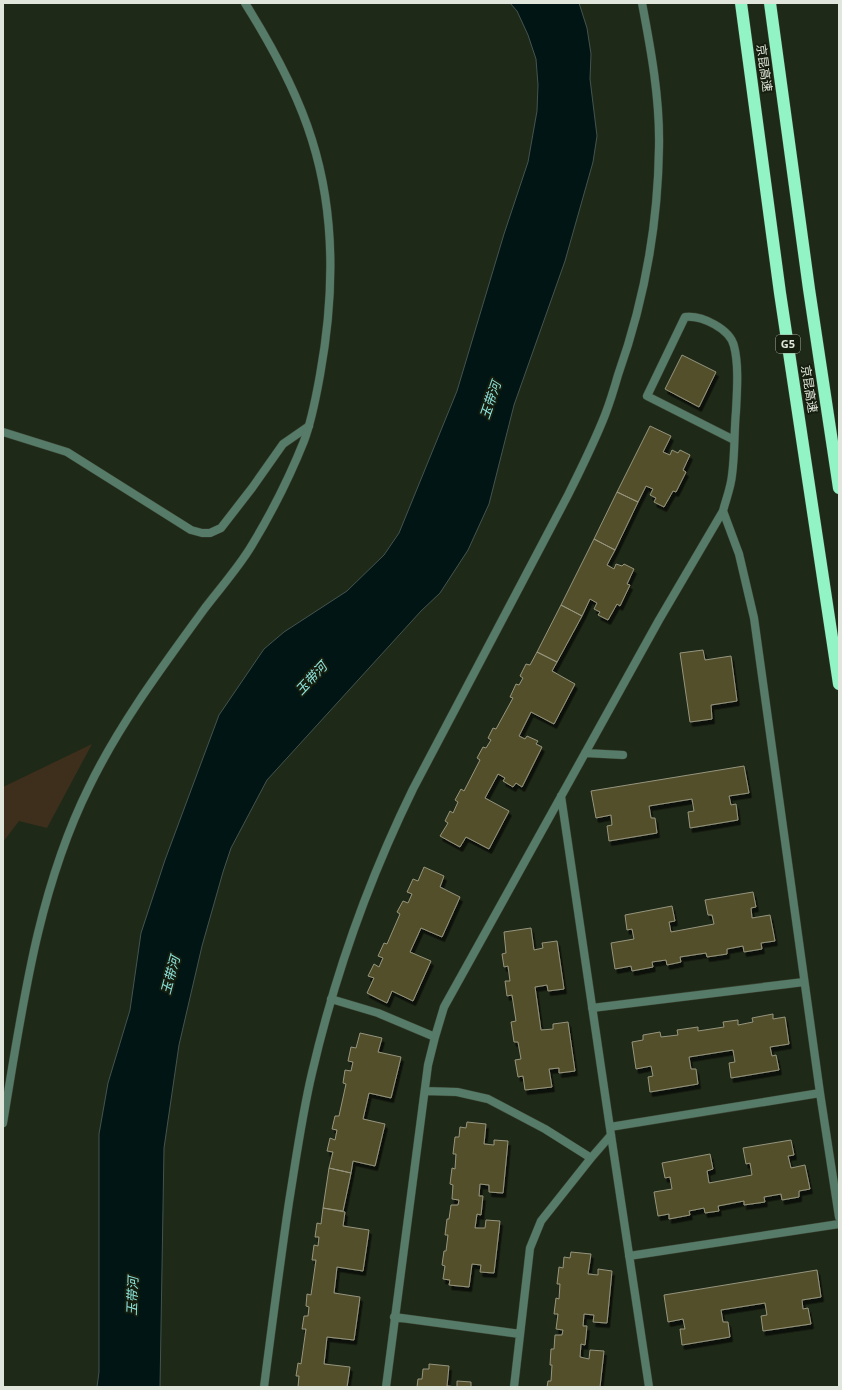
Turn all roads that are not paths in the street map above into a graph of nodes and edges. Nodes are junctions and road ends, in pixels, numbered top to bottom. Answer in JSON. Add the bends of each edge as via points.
{"nodes":[{"id":1,"x":245,"y":3,"type":"edge"},
{"id":2,"x":642,"y":3,"type":"edge"},
{"id":3,"x":741,"y":3,"type":"edge"},
{"id":4,"x":770,"y":3,"type":"edge"},
{"id":5,"x":309,"y":426,"type":"junction"},
{"id":6,"x":3,"y":432,"type":"edge"},
{"id":7,"x":734,"y":440,"type":"junction"},
{"id":8,"x":839,"y":488,"type":"edge"},
{"id":9,"x":723,"y":511,"type":"junction"},
{"id":10,"x":839,"y":684,"type":"edge"},
{"id":11,"x":586,"y":753,"type":"junction"},
{"id":12,"x":623,"y":755,"type":"dead end"},
{"id":13,"x":561,"y":796,"type":"junction"},
{"id":14,"x":804,"y":982,"type":"junction"},
{"id":15,"x":332,"y":999,"type":"junction"},
{"id":16,"x":592,"y":1008,"type":"junction"},
{"id":17,"x":435,"y":1036,"type":"junction"},
{"id":18,"x":425,"y":1091,"type":"junction"},
{"id":19,"x":820,"y":1093,"type":"junction"},
{"id":20,"x":3,"y":1123,"type":"edge"},
{"id":21,"x":610,"y":1131,"type":"junction"},
{"id":22,"x":591,"y":1158,"type":"junction"},
{"id":23,"x":839,"y":1218,"type":"edge"},
{"id":24,"x":839,"y":1224,"type":"edge"},
{"id":25,"x":629,"y":1256,"type":"junction"},
{"id":26,"x":394,"y":1317,"type":"junction"},
{"id":27,"x":520,"y":1334,"type":"junction"},
{"id":28,"x":264,"y":1387,"type":"edge"},
{"id":29,"x":386,"y":1387,"type":"edge"},
{"id":30,"x":514,"y":1387,"type":"edge"},
{"id":31,"x":649,"y":1387,"type":"edge"}],
"edges":[{"from":1,"to":5,"type":"street","via":[[264,33],[306,119],[319,163],[326,203],[330,258],[328,322],[318,389]]},
{"from":2,"to":15,"type":"street","via":[[658,112],[657,191],[643,292],[618,376],[603,421],[568,495],[393,830],[358,916]]},
{"from":3,"to":10,"type":"highway","name":"京昆高速","number":"G5","via":[[780,293]]},
{"from":4,"to":8,"type":"highway","name":"京昆高速","number":"G5"},
{"from":5,"to":6,"type":"street","via":[[283,444],[221,528],[210,533],[191,530],[67,452]]},
{"from":5,"to":20,"type":"street","via":[[280,494],[250,548],[129,716],[95,776],[72,824],[54,873],[32,959]]},
{"from":7,"to":7,"type":"street","via":[[737,378],[734,345],[725,332],[704,319],[685,317],[648,396]]},
{"from":7,"to":9,"type":"street","via":[[732,476]]},
{"from":9,"to":11,"type":"street"},
{"from":9,"to":14,"type":"street","via":[[739,554],[754,618]]},
{"from":11,"to":12,"type":"street"},
{"from":11,"to":13,"type":"street"},
{"from":13,"to":16,"type":"street"},
{"from":13,"to":17,"type":"street","via":[[444,1007]]},
{"from":14,"to":16,"type":"street"},
{"from":14,"to":19,"type":"street"},
{"from":15,"to":17,"type":"street","via":[[378,1012]]},
{"from":15,"to":28,"type":"street","via":[[312,1074],[298,1146]]},
{"from":16,"to":21,"type":"street"},
{"from":17,"to":18,"type":"street"},
{"from":18,"to":22,"type":"street","via":[[458,1092],[488,1099],[545,1129]]},
{"from":18,"to":26,"type":"street"},
{"from":19,"to":21,"type":"street"},
{"from":19,"to":23,"type":"street"},
{"from":21,"to":22,"type":"street"},
{"from":21,"to":25,"type":"street"},
{"from":22,"to":27,"type":"street","via":[[540,1221],[530,1248]]},
{"from":24,"to":25,"type":"street"},
{"from":25,"to":31,"type":"street"},
{"from":26,"to":27,"type":"street"},
{"from":26,"to":29,"type":"street"},
{"from":27,"to":30,"type":"street"}]}
